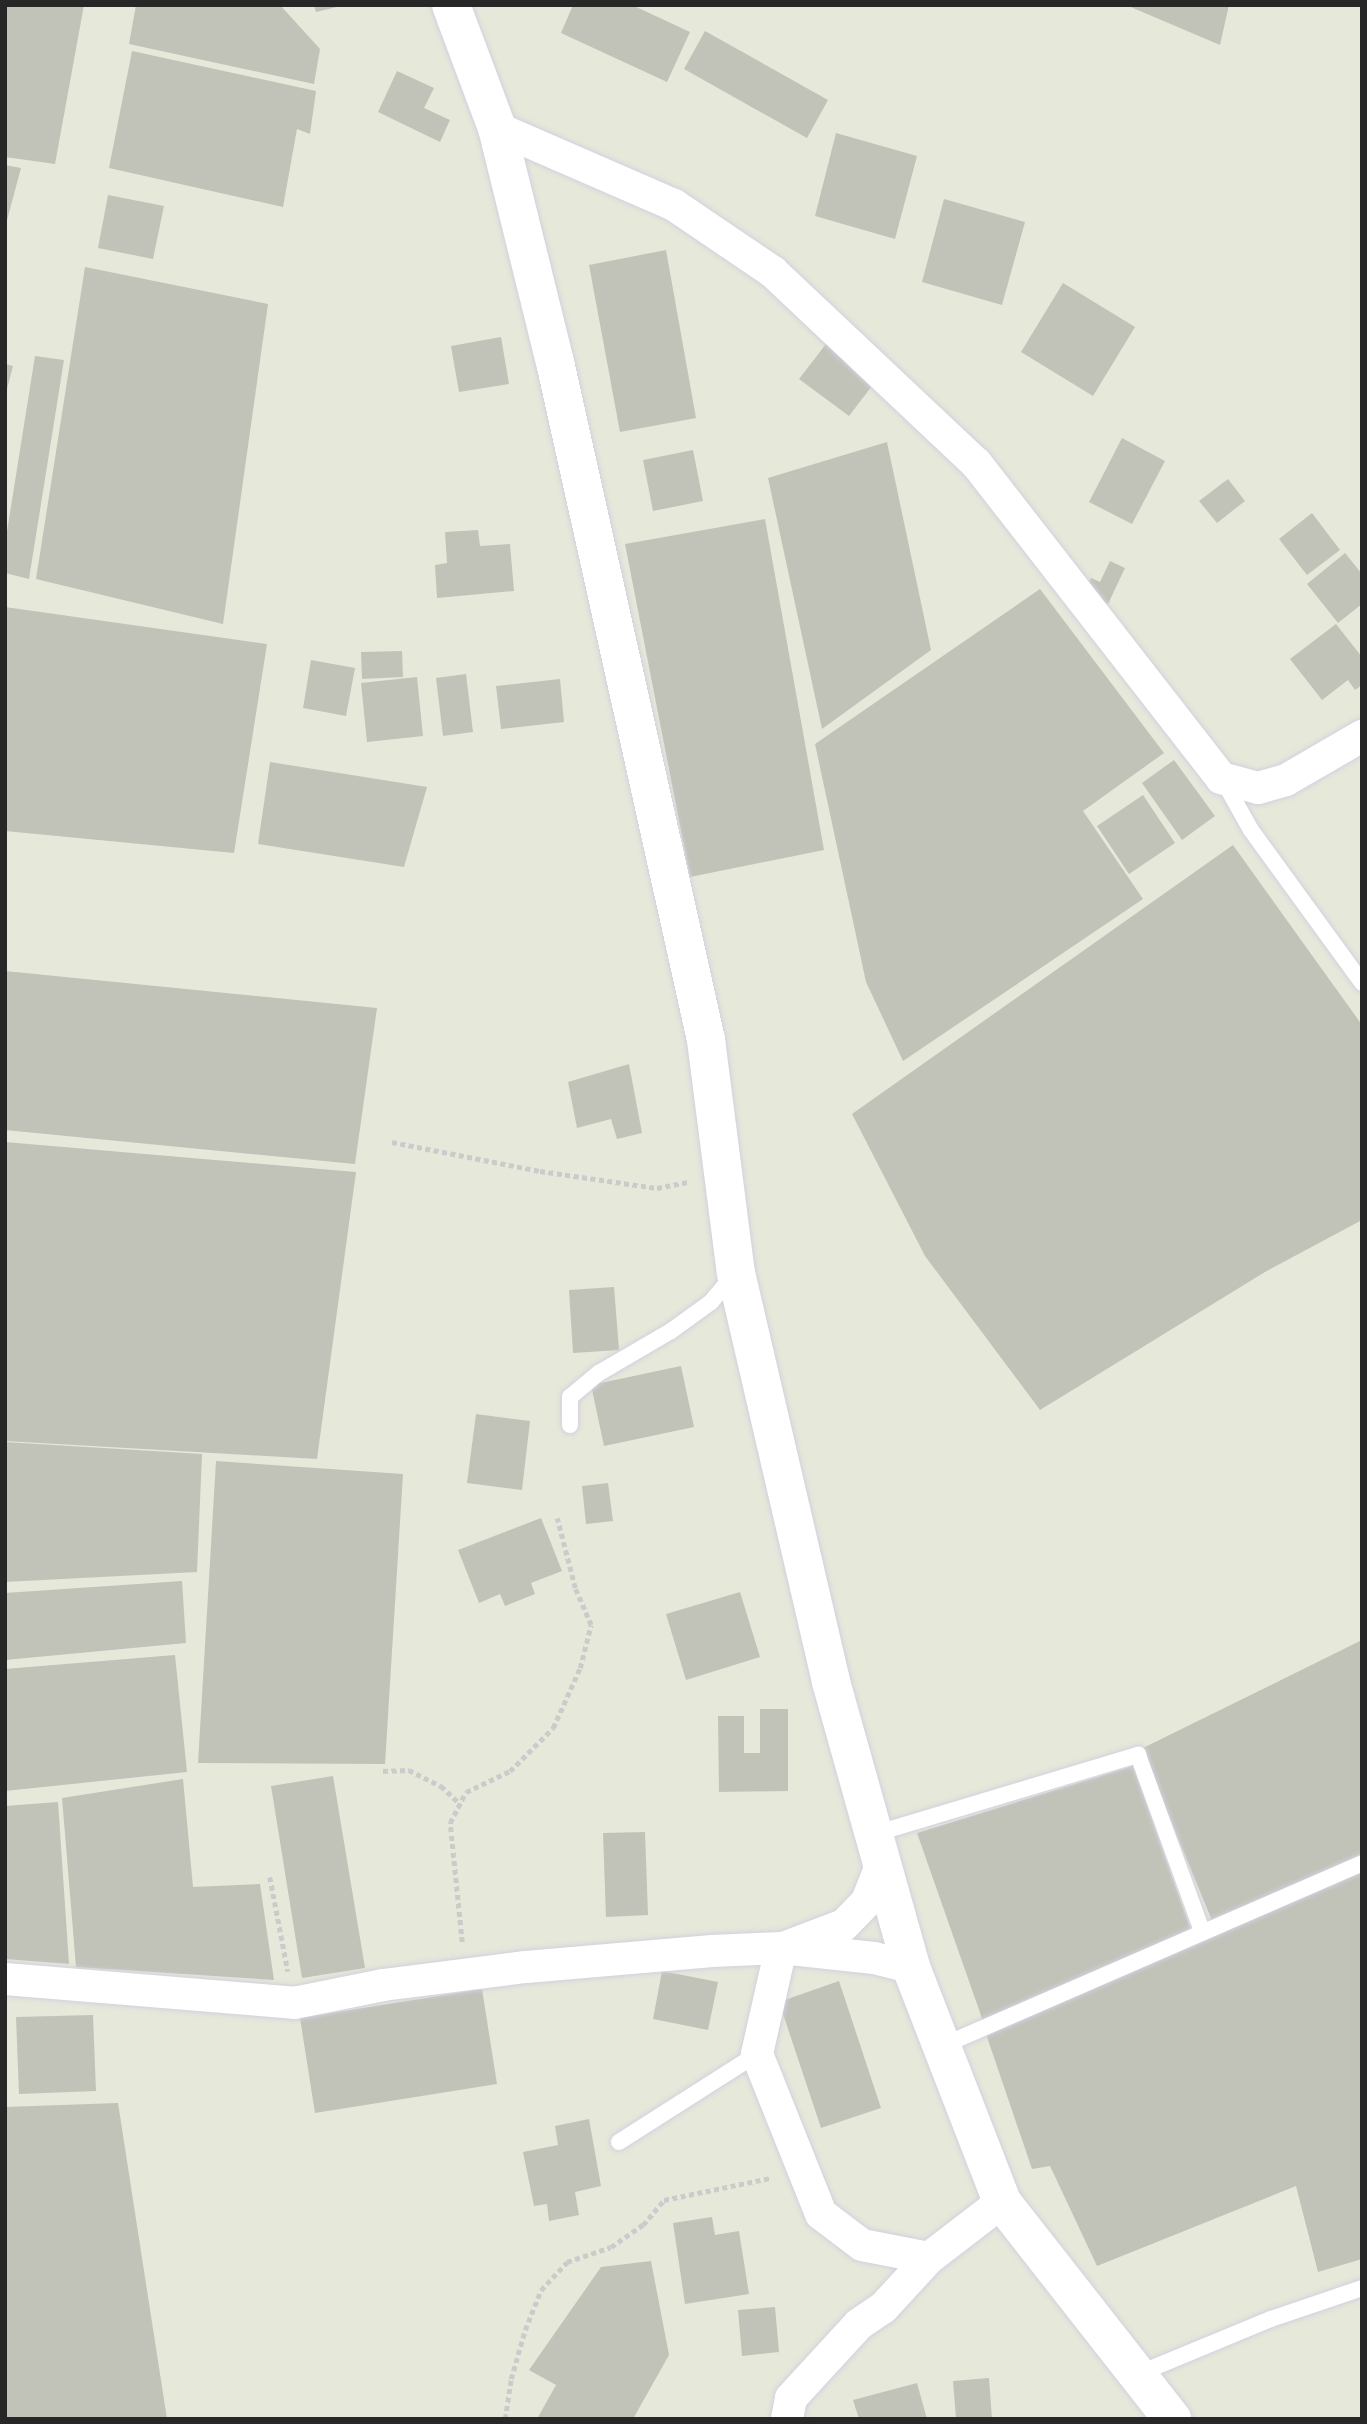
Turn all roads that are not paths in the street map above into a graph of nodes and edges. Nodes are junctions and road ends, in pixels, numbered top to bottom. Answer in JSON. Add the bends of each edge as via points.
{"nodes":[{"id":1,"x":451,"y":5,"type":"edge"},
{"id":2,"x":497,"y":128,"type":"junction"},
{"id":3,"x":1362,"y":736,"type":"edge"},
{"id":4,"x":1221,"y":778,"type":"junction"},
{"id":5,"x":1362,"y":983,"type":"edge"},
{"id":6,"x":736,"y":1273,"type":"junction"},
{"id":7,"x":570,"y":1425,"type":"dead end"},
{"id":8,"x":878,"y":1849,"type":"junction"},
{"id":9,"x":1362,"y":1863,"type":"edge"},
{"id":10,"x":1202,"y":1931,"type":"junction"},
{"id":11,"x":781,"y":1948,"type":"junction"},
{"id":12,"x":911,"y":1967,"type":"junction"},
{"id":13,"x":5,"y":1979,"type":"edge"},
{"id":14,"x":942,"y":2046,"type":"junction"},
{"id":15,"x":757,"y":2054,"type":"junction"},
{"id":16,"x":619,"y":2142,"type":"dead end"},
{"id":17,"x":1002,"y":2202,"type":"junction"},
{"id":18,"x":929,"y":2259,"type":"junction"},
{"id":19,"x":1362,"y":2288,"type":"edge"},
{"id":20,"x":1138,"y":2374,"type":"junction"},
{"id":21,"x":787,"y":2419,"type":"edge"},
{"id":22,"x":1172,"y":2419,"type":"edge"}],
"edges":[{"from":1,"to":2,"type":"street"},
{"from":2,"to":4,"type":"street","via":[[674,205],[773,272],[976,463]]},
{"from":2,"to":6,"type":"street","via":[[555,362],[706,1040]]},
{"from":3,"to":4,"type":"street","via":[[1286,780],[1258,788]]},
{"from":4,"to":5,"type":"lane","via":[[1251,830]]},
{"from":6,"to":7,"type":"lane","via":[[711,1302],[599,1373],[570,1397]]},
{"from":6,"to":8,"type":"street","via":[[831,1682]]},
{"from":8,"to":10,"type":"lane","via":[[1138,1755]]},
{"from":8,"to":11,"type":"street","via":[[867,1901],[844,1925]]},
{"from":8,"to":12,"type":"street"},
{"from":9,"to":10,"type":"lane"},
{"from":10,"to":14,"type":"lane"},
{"from":11,"to":12,"type":"street","via":[[874,1958]]},
{"from":11,"to":13,"type":"street","via":[[468,1974],[294,2003]]},
{"from":11,"to":15,"type":"street"},
{"from":12,"to":14,"type":"street"},
{"from":14,"to":17,"type":"street"},
{"from":15,"to":16,"type":"lane"},
{"from":15,"to":18,"type":"street","via":[[821,2214],[862,2245]]},
{"from":17,"to":18,"type":"street"},
{"from":17,"to":20,"type":"street"},
{"from":18,"to":21,"type":"street","via":[[883,2308],[859,2324],[791,2398]]},
{"from":19,"to":20,"type":"lane","via":[[1271,2319]]},
{"from":20,"to":22,"type":"street"}]}
